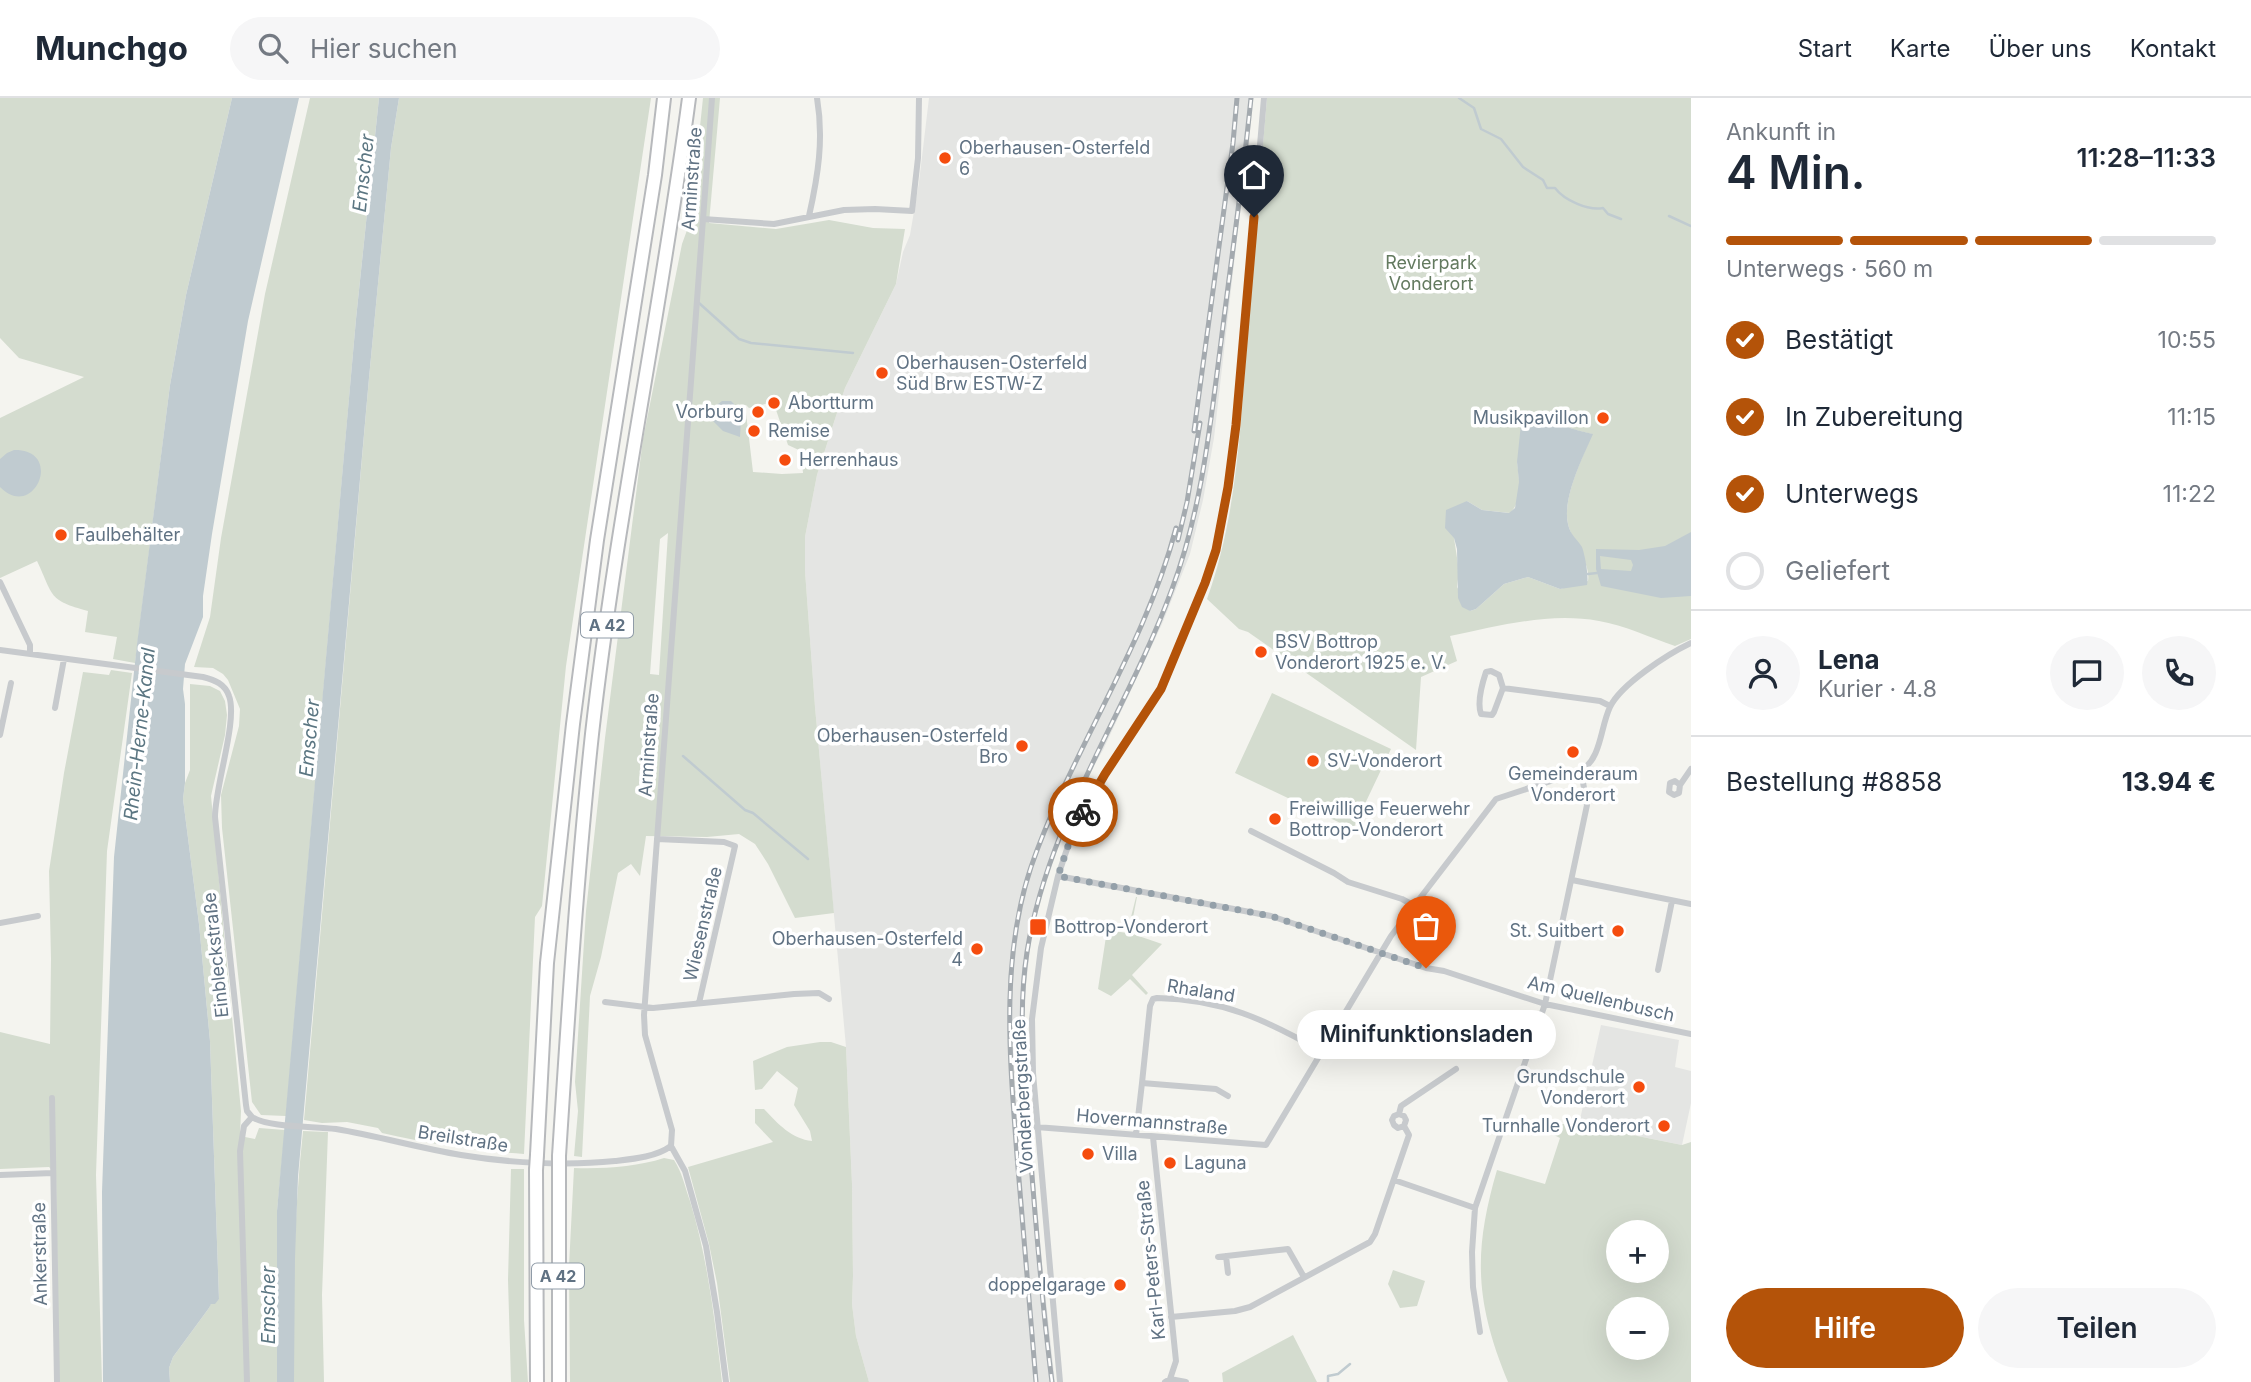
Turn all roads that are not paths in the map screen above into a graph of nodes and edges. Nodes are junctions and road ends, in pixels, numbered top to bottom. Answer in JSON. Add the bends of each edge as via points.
{"nodes":[{"id":1,"x":664,"y":98,"type":"edge"},
{"id":2,"x":689,"y":98,"type":"edge"},
{"id":3,"x":712,"y":98,"type":"edge"},
{"id":4,"x":817,"y":98,"type":"edge"},
{"id":5,"x":919,"y":98,"type":"edge"},
{"id":6,"x":1264,"y":98,"type":"edge"},
{"id":7,"x":809,"y":216,"type":"junction"},
{"id":8,"x":703,"y":219,"type":"junction"},
{"id":9,"x":0,"y":582,"type":"edge"},
{"id":10,"x":1691,"y":643,"type":"edge"},
{"id":11,"x":0,"y":650,"type":"edge"},
{"id":12,"x":30,"y":654,"type":"junction"},
{"id":13,"x":64,"y":659,"type":"junction"},
{"id":14,"x":11,"y":682,"type":"dead end"},
{"id":15,"x":1503,"y":688,"type":"junction"},
{"id":16,"x":1610,"y":706,"type":"junction"},
{"id":17,"x":55,"y":708,"type":"dead end"},
{"id":18,"x":0,"y":735,"type":"edge"},
{"id":19,"x":1691,"y":769,"type":"edge"},
{"id":20,"x":1581,"y":771,"type":"junction"},
{"id":21,"x":1680,"y":785,"type":"dead end"},
{"id":22,"x":1251,"y":831,"type":"dead end"},
{"id":23,"x":657,"y":839,"type":"junction"},
{"id":24,"x":1058,"y":876,"type":"junction"},
{"id":25,"x":1572,"y":880,"type":"junction"},
{"id":26,"x":1672,"y":901,"type":"junction"},
{"id":27,"x":1691,"y":904,"type":"edge"},
{"id":28,"x":1413,"y":905,"type":"junction"},
{"id":29,"x":38,"y":916,"type":"dead end"},
{"id":30,"x":0,"y":923,"type":"edge"},
{"id":31,"x":1380,"y":953,"type":"junction"},
{"id":32,"x":1658,"y":970,"type":"dead end"},
{"id":33,"x":829,"y":999,"type":"dead end"},
{"id":34,"x":605,"y":1002,"type":"dead end"},
{"id":35,"x":699,"y":1003,"type":"junction"},
{"id":36,"x":1545,"y":1004,"type":"junction"},
{"id":37,"x":645,"y":1008,"type":"junction"},
{"id":38,"x":1691,"y":1034,"type":"edge"},
{"id":39,"x":1321,"y":1051,"type":"junction"},
{"id":40,"x":1456,"y":1069,"type":"dead end"},
{"id":41,"x":1142,"y":1083,"type":"junction"},
{"id":42,"x":1228,"y":1097,"type":"dead end"},
{"id":43,"x":52,"y":1098,"type":"dead end"},
{"id":44,"x":1399,"y":1114,"type":"junction"},
{"id":45,"x":252,"y":1117,"type":"junction"},
{"id":46,"x":1404,"y":1126,"type":"junction"},
{"id":47,"x":1036,"y":1127,"type":"junction"},
{"id":48,"x":1136,"y":1135,"type":"junction"},
{"id":49,"x":1153,"y":1137,"type":"junction"},
{"id":50,"x":671,"y":1146,"type":"junction"},
{"id":51,"x":53,"y":1173,"type":"junction"},
{"id":52,"x":0,"y":1175,"type":"edge"},
{"id":53,"x":1394,"y":1180,"type":"junction"},
{"id":54,"x":1475,"y":1208,"type":"junction"},
{"id":55,"x":1226,"y":1256,"type":"junction"},
{"id":56,"x":1218,"y":1257,"type":"dead end"},
{"id":57,"x":1228,"y":1273,"type":"dead end"},
{"id":58,"x":1304,"y":1277,"type":"junction"},
{"id":59,"x":1171,"y":1317,"type":"junction"},
{"id":60,"x":1480,"y":1332,"type":"dead end"},
{"id":61,"x":1167,"y":1380,"type":"edge"},
{"id":62,"x":57,"y":1382,"type":"edge"},
{"id":63,"x":247,"y":1382,"type":"edge"},
{"id":64,"x":537,"y":1382,"type":"edge"},
{"id":65,"x":559,"y":1382,"type":"edge"},
{"id":66,"x":726,"y":1382,"type":"edge"},
{"id":67,"x":1060,"y":1382,"type":"edge"},
{"id":68,"x":1186,"y":1382,"type":"edge"}],
"edges":[{"from":1,"to":64,"type":"highway","number":"A 42","bridge":true,"via":[[597,540],[547,963],[536,1170]]},
{"from":2,"to":65,"type":"highway","number":"A 42","via":[[592,733],[559,1163]]},
{"from":3,"to":8,"type":"street","name":"Arminstraße"},
{"from":4,"to":7,"type":"street","via":[[820,153]]},
{"from":5,"to":7,"type":"street","via":[[912,211],[858,209]]},
{"from":6,"to":24,"type":"street","name":"Vonderbergstraße","via":[[1238,405],[1221,528],[1210,569],[1161,689],[1074,828]]},
{"from":7,"to":8,"type":"street","via":[[774,224]]},
{"from":8,"to":23,"type":"street","name":"Arminstraße"},
{"from":9,"to":12,"type":"street"},
{"from":10,"to":16,"type":"street","via":[[1627,687]]},
{"from":11,"to":12,"type":"street","name":"Einbleckstraße"},
{"from":12,"to":13,"type":"street","name":"Einbleckstraße"},
{"from":13,"to":17,"type":"street"},
{"from":13,"to":45,"type":"street","name":"Einbleckstraße","via":[[211,679],[228,692],[232,716],[215,817],[246,1105]]},
{"from":14,"to":18,"type":"street"},
{"from":15,"to":15,"type":"street","via":[[1497,672],[1486,673],[1481,714],[1492,715]]},
{"from":15,"to":16,"type":"street"},
{"from":16,"to":20,"type":"street","via":[[1597,750]]},
{"from":19,"to":21,"type":"street"},
{"from":20,"to":25,"type":"street","via":[[1587,805]]},
{"from":20,"to":28,"type":"street","via":[[1496,799]]},
{"from":22,"to":28,"type":"street","via":[[1348,883]]},
{"from":23,"to":35,"type":"street","name":"Wiesenstraße","via":[[735,845]]},
{"from":23,"to":37,"type":"street","name":"Arminstraße"},
{"from":24,"to":31,"type":"street","name":"Am Quellenbusch","via":[[1271,916]]},
{"from":24,"to":47,"type":"street","name":"Vonderbergstraße","via":[[1041,947],[1032,1019]]},
{"from":25,"to":26,"type":"street"},
{"from":25,"to":36,"type":"street"},
{"from":26,"to":27,"type":"street"},
{"from":26,"to":32,"type":"street"},
{"from":28,"to":31,"type":"street"},
{"from":29,"to":30,"type":"street"},
{"from":31,"to":36,"type":"street","name":"Am Quellenbusch"},
{"from":31,"to":39,"type":"street"},
{"from":33,"to":35,"type":"street","via":[[810,993]]},
{"from":34,"to":37,"type":"street"},
{"from":35,"to":37,"type":"street"},
{"from":36,"to":38,"type":"street","name":"Am Quellenbusch"},
{"from":36,"to":54,"type":"street"},
{"from":37,"to":50,"type":"street","name":"Arminstraße","via":[[645,1035],[672,1130]]},
{"from":39,"to":41,"type":"street","name":"Rhaland","via":[[1277,1026],[1220,1004],[1157,998],[1150,1006]]},
{"from":39,"to":49,"type":"street","name":"Hovermannstraße","via":[[1266,1145]]},
{"from":40,"to":44,"type":"street","via":[[1401,1106]]},
{"from":41,"to":42,"type":"street","via":[[1216,1089]]},
{"from":41,"to":48,"type":"street","name":"Rhaland"},
{"from":43,"to":51,"type":"street","name":"Ankerstraße"},
{"from":44,"to":46,"type":"street","via":[[1405,1118]]},
{"from":44,"to":46,"type":"street","via":[[1392,1123]]},
{"from":45,"to":50,"type":"street","name":"Breilstraße","via":[[518,1161],[599,1163],[654,1154]]},
{"from":45,"to":63,"type":"street","via":[[244,1126],[240,1151]]},
{"from":46,"to":53,"type":"street","via":[[1409,1135]]},
{"from":47,"to":48,"type":"street","name":"Hovermannstraße"},
{"from":47,"to":67,"type":"street","name":"Vonderbergstraße"},
{"from":48,"to":49,"type":"street","name":"Hovermannstraße"},
{"from":49,"to":59,"type":"street","name":"Karl-Peters-Straße"},
{"from":50,"to":66,"type":"street","name":"Arminstraße","via":[[685,1171],[706,1246]]},
{"from":51,"to":52,"type":"street"},
{"from":51,"to":62,"type":"street","name":"Ankerstraße"},
{"from":53,"to":54,"type":"street"},
{"from":53,"to":58,"type":"street","via":[[1370,1242]]},
{"from":54,"to":60,"type":"street","via":[[1473,1287]]},
{"from":55,"to":56,"type":"street"},
{"from":55,"to":57,"type":"street"},
{"from":55,"to":58,"type":"street","via":[[1288,1250]]},
{"from":58,"to":59,"type":"street","via":[[1250,1307]]},
{"from":59,"to":61,"type":"street","name":"Karl-Peters-Straße","via":[[1176,1361]]},
{"from":61,"to":68,"type":"street"}]}
